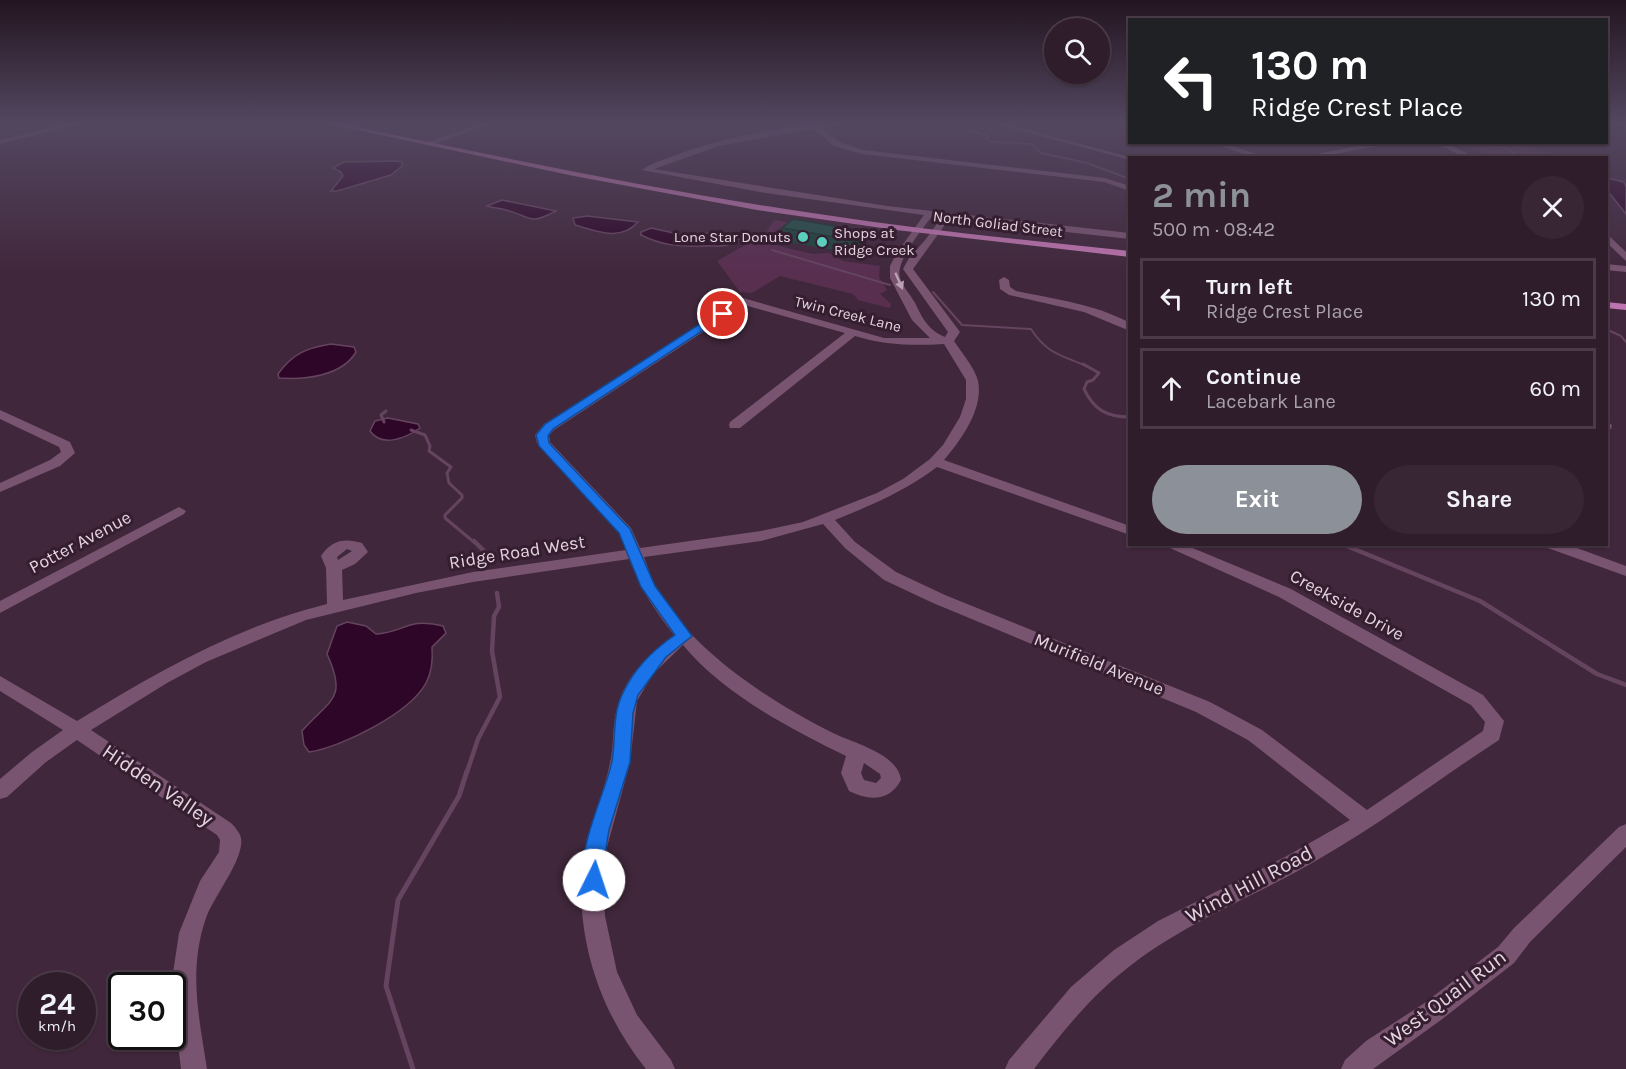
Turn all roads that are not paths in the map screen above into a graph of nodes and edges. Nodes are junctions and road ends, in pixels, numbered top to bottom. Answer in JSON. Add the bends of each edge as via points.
{"nodes":[{"id":1,"x":585,"y":174,"type":"edge"},
{"id":2,"x":669,"y":174,"type":"edge"},
{"id":3,"x":1052,"y":174,"type":"edge"},
{"id":4,"x":1128,"y":188,"type":"edge"},
{"id":5,"x":929,"y":214,"type":"junction"},
{"id":6,"x":946,"y":216,"type":"junction"},
{"id":7,"x":918,"y":230,"type":"junction"},
{"id":8,"x":935,"y":232,"type":"junction"},
{"id":9,"x":1128,"y":236,"type":"edge"},
{"id":10,"x":1608,"y":238,"type":"edge"},
{"id":11,"x":1128,"y":254,"type":"edge"},
{"id":12,"x":1626,"y":258,"type":"edge"},
{"id":13,"x":898,"y":259,"type":"junction"},
{"id":14,"x":912,"y":260,"type":"junction"},
{"id":15,"x":1608,"y":267,"type":"edge"},
{"id":16,"x":1626,"y":269,"type":"edge"},
{"id":17,"x":1004,"y":280,"type":"dead end"},
{"id":18,"x":1608,"y":305,"type":"edge"},
{"id":19,"x":1626,"y":307,"type":"edge"},
{"id":20,"x":1128,"y":317,"type":"edge"},
{"id":21,"x":1117,"y":320,"type":"junction"},
{"id":22,"x":1128,"y":327,"type":"edge"},
{"id":23,"x":852,"y":333,"type":"junction"},
{"id":24,"x":948,"y":341,"type":"junction"},
{"id":25,"x":0,"y":414,"type":"edge"},
{"id":26,"x":735,"y":425,"type":"dead end"},
{"id":27,"x":935,"y":462,"type":"junction"},
{"id":28,"x":0,"y":488,"type":"edge"},
{"id":29,"x":178,"y":511,"type":"dead end"},
{"id":30,"x":826,"y":519,"type":"junction"},
{"id":31,"x":1128,"y":530,"type":"edge"},
{"id":32,"x":1173,"y":546,"type":"edge"},
{"id":33,"x":1558,"y":546,"type":"edge"},
{"id":34,"x":634,"y":555,"type":"junction"},
{"id":35,"x":334,"y":568,"type":"dead end"},
{"id":36,"x":1626,"y":571,"type":"edge"},
{"id":37,"x":0,"y":608,"type":"edge"},
{"id":38,"x":335,"y":608,"type":"junction"},
{"id":39,"x":684,"y":636,"type":"junction"},
{"id":40,"x":0,"y":682,"type":"edge"},
{"id":41,"x":1495,"y":721,"type":"joint"},
{"id":42,"x":77,"y":730,"type":"junction"},
{"id":43,"x":857,"y":753,"type":"dead end"},
{"id":44,"x":0,"y":790,"type":"edge"},
{"id":45,"x":1366,"y":821,"type":"junction"},
{"id":46,"x":1618,"y":841,"type":"edge"},
{"id":47,"x":194,"y":1069,"type":"edge"},
{"id":48,"x":662,"y":1069,"type":"edge"},
{"id":49,"x":1018,"y":1069,"type":"edge"},
{"id":50,"x":1354,"y":1069,"type":"edge"}],
"edges":[{"from":1,"to":7,"type":"main road","name":"North Goliad Street","via":[[760,207]]},
{"from":2,"to":5,"type":"street"},
{"from":3,"to":4,"type":"street","via":[[1105,180]]},
{"from":5,"to":6,"type":"street"},
{"from":5,"to":7,"type":"street"},
{"from":6,"to":8,"type":"street"},
{"from":6,"to":9,"type":"street"},
{"from":7,"to":8,"type":"main road","name":"North Goliad Street"},
{"from":7,"to":13,"type":"street"},
{"from":8,"to":11,"type":"main road","name":"North Goliad Street"},
{"from":8,"to":14,"type":"street"},
{"from":10,"to":12,"type":"street"},
{"from":13,"to":14,"type":"street"},
{"from":13,"to":24,"type":"street","name":"Ridge Road West","one_way":true,"via":[[895,278],[917,320],[935,337]]},
{"from":14,"to":24,"type":"street","name":"Ridge Road West","via":[[908,269],[912,277],[954,332]]},
{"from":15,"to":16,"type":"street"},
{"from":17,"to":21,"type":"street","via":[[1005,289],[1013,293]]},
{"from":18,"to":19,"type":"main road"},
{"from":20,"to":21,"type":"street"},
{"from":21,"to":22,"type":"street"},
{"from":23,"to":24,"type":"street","name":"Twin Creek Lane","via":[[907,343]]},
{"from":23,"to":26,"type":"street"},
{"from":23,"to":34,"type":"street","name":"Twin Creek Lane","via":[[743,301],[549,427],[542,435],[544,443],[626,531]]},
{"from":24,"to":27,"type":"street","name":"Ridge Road West","via":[[972,380],[972,399],[966,417]]},
{"from":25,"to":28,"type":"street","via":[[66,445],[68,453]]},
{"from":27,"to":30,"type":"street","name":"Ridge Road West","via":[[882,496]]},
{"from":27,"to":31,"type":"street"},
{"from":29,"to":37,"type":"street","name":"Potter Avenue"},
{"from":30,"to":34,"type":"street","name":"Ridge Road West","via":[[761,536]]},
{"from":30,"to":45,"type":"street","name":"Murifield Avenue","via":[[850,545],[890,576],[1203,706],[1255,735]]},
{"from":32,"to":41,"type":"street","name":"Creekside Drive","via":[[1285,592],[1478,700]]},
{"from":33,"to":36,"type":"street"},
{"from":34,"to":38,"type":"street","name":"Ridge Road West","via":[[473,577]]},
{"from":34,"to":39,"type":"street","via":[[648,587]]},
{"from":35,"to":38,"type":"street"},
{"from":38,"to":42,"type":"street","name":"Ridge Road West","via":[[301,616],[200,658]]},
{"from":39,"to":43,"type":"street","via":[[758,700]]},
{"from":39,"to":48,"type":"street","via":[[660,653],[630,694],[621,762],[594,860],[593,919],[611,992],[643,1048]]},
{"from":40,"to":42,"type":"street","name":"Hidden Valley"},
{"from":41,"to":45,"type":"street","name":"Wind Hill Road","via":[[1492,735]]},
{"from":42,"to":44,"type":"street","name":"Ridge Road West"},
{"from":42,"to":47,"type":"street","name":"Hidden Valley","via":[[224,829],[231,838],[230,854],[208,888],[190,933],[183,986]]},
{"from":45,"to":49,"type":"street","name":"Wind Hill Road","via":[[1160,931],[1102,973]]},
{"from":46,"to":50,"type":"street","name":"West Quail Run","via":[[1506,955]]}]}
